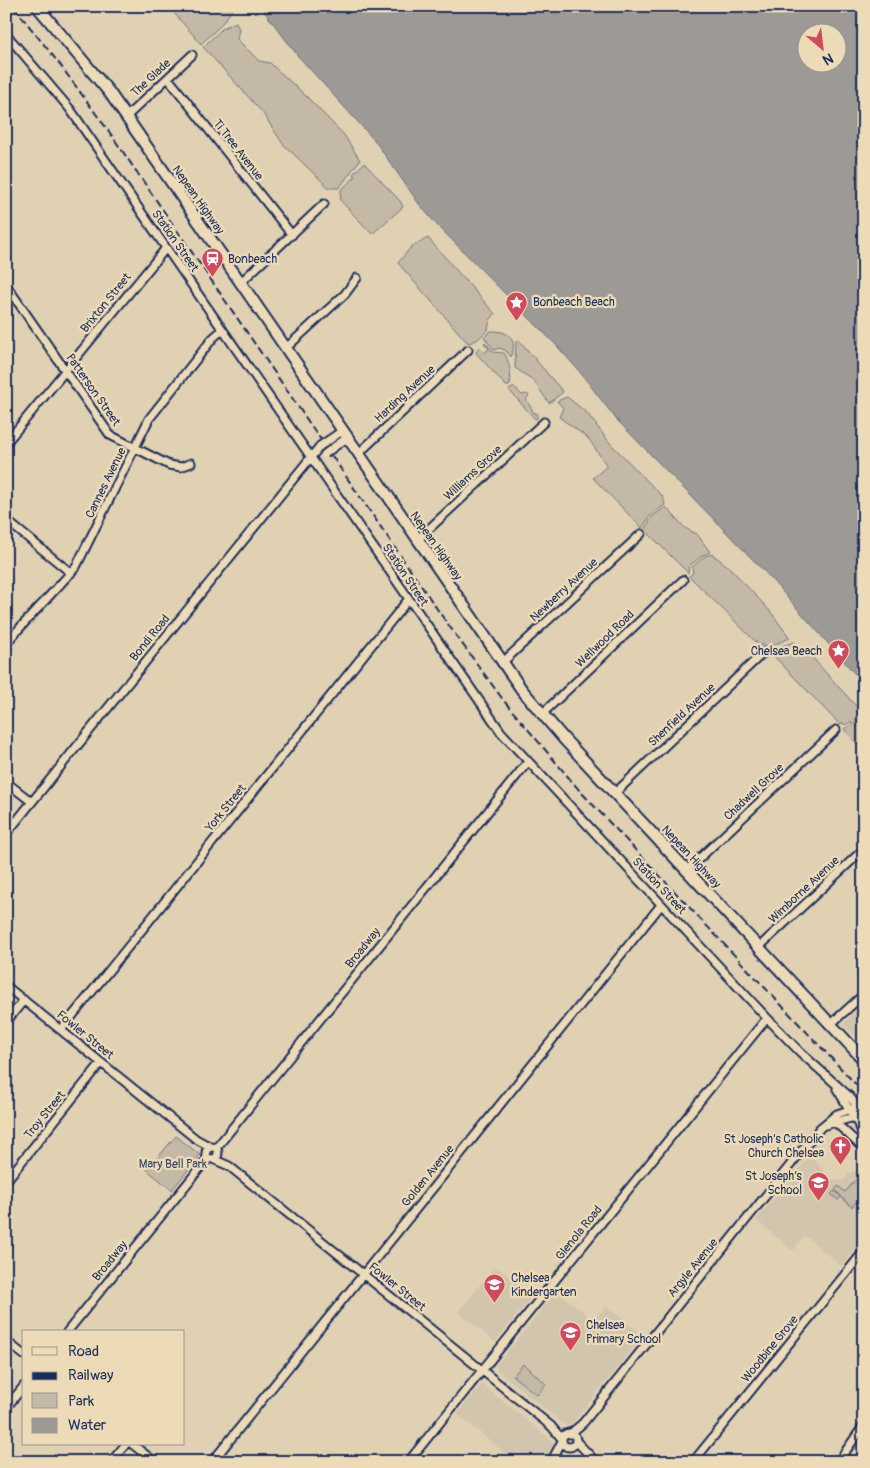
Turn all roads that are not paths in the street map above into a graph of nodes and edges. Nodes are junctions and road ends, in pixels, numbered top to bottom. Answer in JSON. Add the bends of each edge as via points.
{"nodes":[{"id":1,"x":37,"y":6,"type":"edge"},
{"id":2,"x":6,"y":34,"type":"edge"},
{"id":3,"x":192,"y":55,"type":"dead end"},
{"id":4,"x":168,"y":78,"type":"junction"},
{"id":5,"x":126,"y":117,"type":"junction"},
{"id":6,"x":324,"y":204,"type":"dead end"},
{"id":7,"x":292,"y":235,"type":"junction"},
{"id":8,"x":166,"y":248,"type":"junction"},
{"id":9,"x":357,"y":278,"type":"dead end"},
{"id":10,"x":240,"y":283,"type":"junction"},
{"id":11,"x":6,"y":286,"type":"edge"},
{"id":12,"x":222,"y":330,"type":"junction"},
{"id":13,"x":286,"y":348,"type":"junction"},
{"id":14,"x":468,"y":350,"type":"dead end"},
{"id":15,"x":65,"y":371,"type":"junction"},
{"id":16,"x":544,"y":422,"type":"dead end"},
{"id":17,"x":345,"y":434,"type":"junction"},
{"id":18,"x":6,"y":443,"type":"edge"},
{"id":19,"x":135,"y":448,"type":"junction"},
{"id":20,"x":358,"y":454,"type":"junction"},
{"id":21,"x":312,"y":458,"type":"junction"},
{"id":22,"x":191,"y":463,"type":"dead end"},
{"id":23,"x":6,"y":520,"type":"edge"},
{"id":24,"x":641,"y":534,"type":"dead end"},
{"id":25,"x":417,"y":540,"type":"junction"},
{"id":26,"x":71,"y":572,"type":"junction"},
{"id":27,"x":683,"y":580,"type":"dead end"},
{"id":28,"x":408,"y":600,"type":"junction"},
{"id":29,"x":6,"y":643,"type":"edge"},
{"id":30,"x":764,"y":652,"type":"dead end"},
{"id":31,"x":502,"y":663,"type":"junction"},
{"id":32,"x":542,"y":714,"type":"junction"},
{"id":33,"x":836,"y":730,"type":"dead end"},
{"id":34,"x":527,"y":763,"type":"junction"},
{"id":35,"x":6,"y":782,"type":"edge"},
{"id":36,"x":615,"y":793,"type":"junction"},
{"id":37,"x":32,"y":802,"type":"junction"},
{"id":38,"x":6,"y":834,"type":"edge"},
{"id":39,"x":864,"y":849,"type":"edge"},
{"id":40,"x":687,"y":870,"type":"junction"},
{"id":41,"x":661,"y":905,"type":"junction"},
{"id":42,"x":759,"y":947,"type":"junction"},
{"id":43,"x":6,"y":986,"type":"edge"},
{"id":44,"x":864,"y":994,"type":"edge"},
{"id":45,"x":24,"y":1000,"type":"junction"},
{"id":46,"x":767,"y":1018,"type":"junction"},
{"id":47,"x":6,"y":1022,"type":"edge"},
{"id":48,"x":831,"y":1024,"type":"junction"},
{"id":49,"x":60,"y":1030,"type":"junction"},
{"id":50,"x":864,"y":1060,"type":"edge"},
{"id":51,"x":101,"y":1063,"type":"junction"},
{"id":52,"x":836,"y":1086,"type":"junction"},
{"id":53,"x":861,"y":1106,"type":"edge"},
{"id":54,"x":850,"y":1109,"type":"junction"},
{"id":55,"x":864,"y":1115,"type":"edge"},
{"id":56,"x":855,"y":1117,"type":"junction"},
{"id":57,"x":836,"y":1122,"type":"junction"},
{"id":58,"x":820,"y":1128,"type":"junction"},
{"id":59,"x":864,"y":1134,"type":"edge"},
{"id":60,"x":864,"y":1149,"type":"edge"},
{"id":61,"x":212,"y":1153,"type":"junction"},
{"id":62,"x":6,"y":1181,"type":"edge"},
{"id":63,"x":864,"y":1251,"type":"edge"},
{"id":64,"x":364,"y":1274,"type":"junction"},
{"id":65,"x":70,"y":1330,"type":"edge"},
{"id":66,"x":6,"y":1340,"type":"edge"},
{"id":67,"x":22,"y":1353,"type":"edge"},
{"id":68,"x":482,"y":1370,"type":"junction"},
{"id":69,"x":22,"y":1388,"type":"edge"},
{"id":70,"x":6,"y":1408,"type":"edge"},
{"id":71,"x":864,"y":1425,"type":"edge"},
{"id":72,"x":569,"y":1440,"type":"junction"},
{"id":73,"x":124,"y":1446,"type":"edge"},
{"id":74,"x":135,"y":1446,"type":"edge"},
{"id":75,"x":552,"y":1460,"type":"edge"},
{"id":76,"x":111,"y":1462,"type":"edge"},
{"id":77,"x":155,"y":1462,"type":"edge"},
{"id":78,"x":212,"y":1462,"type":"edge"},
{"id":79,"x":408,"y":1462,"type":"edge"},
{"id":80,"x":596,"y":1462,"type":"edge"},
{"id":81,"x":694,"y":1462,"type":"edge"},
{"id":82,"x":838,"y":1462,"type":"edge"}],
"edges":[{"from":1,"to":5,"type":"highway","name":"Nepean Highway"},
{"from":2,"to":8,"type":"street","name":"Station Street","via":[[70,109]]},
{"from":3,"to":4,"type":"street","name":"The Glade"},
{"from":4,"to":5,"type":"street","name":"The Glade"},
{"from":4,"to":7,"type":"street","name":"Ti Tree Avenue"},
{"from":5,"to":10,"type":"highway","name":"Nepean Highway"},
{"from":6,"to":7,"type":"street"},
{"from":7,"to":10,"type":"street"},
{"from":8,"to":12,"type":"street","name":"Station Street"},
{"from":8,"to":15,"type":"street","name":"Brixton Street"},
{"from":9,"to":13,"type":"street","via":[[345,294]]},
{"from":10,"to":13,"type":"highway","name":"Nepean Highway"},
{"from":11,"to":15,"type":"street","name":"Patterson Street"},
{"from":12,"to":19,"type":"street","name":"Cannes Avenue","via":[[150,417]]},
{"from":12,"to":21,"type":"street","name":"Station Street"},
{"from":13,"to":17,"type":"highway","name":"Nepean Highway"},
{"from":14,"to":20,"type":"street","name":"Harding Avenue"},
{"from":15,"to":18,"type":"street","name":"Brixton Street"},
{"from":15,"to":19,"type":"street","name":"Patterson Street","via":[[108,434]]},
{"from":16,"to":25,"type":"street","name":"Williams Grove"},
{"from":17,"to":20,"type":"highway","name":"Nepean Highway"},
{"from":17,"to":21,"type":"street","bridge":true,"via":[[325,454]]},
{"from":17,"to":21,"type":"street","name":"Bondi Road","bridge":true,"via":[[320,446]]},
{"from":19,"to":22,"type":"street","name":"Patterson Street","via":[[171,466]]},
{"from":19,"to":26,"type":"street","name":"Cannes Avenue","via":[[81,559]]},
{"from":20,"to":25,"type":"highway","name":"Nepean Highway"},
{"from":21,"to":28,"type":"street","name":"Station Street"},
{"from":21,"to":37,"type":"street","name":"Bondi Road"},
{"from":23,"to":26,"type":"street"},
{"from":24,"to":31,"type":"street","name":"Newberry Avenue"},
{"from":25,"to":31,"type":"highway","name":"Nepean Highway"},
{"from":26,"to":29,"type":"street","name":"Cannes Avenue"},
{"from":27,"to":32,"type":"street","name":"Wellwood Road"},
{"from":28,"to":34,"type":"street","name":"Station Street","via":[[484,709]]},
{"from":28,"to":49,"type":"street","name":"York Street"},
{"from":30,"to":36,"type":"street","name":"Shenfield Avenue"},
{"from":31,"to":32,"type":"highway","name":"Nepean Highway"},
{"from":32,"to":36,"type":"highway","name":"Nepean Highway"},
{"from":33,"to":40,"type":"street","name":"Chadwell Grove"},
{"from":34,"to":41,"type":"street","name":"Station Street"},
{"from":34,"to":61,"type":"street","name":"Broadway"},
{"from":35,"to":37,"type":"street"},
{"from":36,"to":40,"type":"highway","name":"Nepean Highway"},
{"from":37,"to":38,"type":"street","name":"Bondi Road"},
{"from":39,"to":42,"type":"street","name":"Wimborne Avenue"},
{"from":40,"to":42,"type":"highway","name":"Nepean Highway"},
{"from":41,"to":46,"type":"street","name":"Station Street"},
{"from":41,"to":64,"type":"street","name":"Golden Avenue"},
{"from":42,"to":48,"type":"highway","name":"Nepean Highway"},
{"from":43,"to":45,"type":"street","name":"Fowler Street"},
{"from":44,"to":48,"type":"street"},
{"from":45,"to":47,"type":"street"},
{"from":45,"to":49,"type":"street","name":"Fowler Street"},
{"from":46,"to":52,"type":"street","name":"Station Street"},
{"from":46,"to":68,"type":"street","name":"Glenola Road"},
{"from":48,"to":50,"type":"highway","name":"Nepean Highway"},
{"from":49,"to":51,"type":"street","name":"Fowler Street"},
{"from":51,"to":61,"type":"street","name":"Fowler Street"},
{"from":51,"to":62,"type":"street","name":"Troy Street"},
{"from":52,"to":53,"type":"street","name":"Station Street"},
{"from":52,"to":54,"type":"street","name":"Station Street"},
{"from":53,"to":54,"type":"street","name":"Argyle Avenue"},
{"from":53,"to":55,"type":"street","name":"Station Street"},
{"from":54,"to":56,"type":"street","name":"Station Street"},
{"from":54,"to":58,"type":"street","name":"Argyle Avenue","via":[[834,1116]]},
{"from":55,"to":56,"type":"street"},
{"from":56,"to":57,"type":"street"},
{"from":56,"to":59,"type":"street","name":"Station Street"},
{"from":57,"to":58,"type":"street"},
{"from":57,"to":60,"type":"street"},
{"from":58,"to":72,"type":"street","name":"Argyle Avenue"},
{"from":61,"to":64,"type":"street","name":"Fowler Street","via":[[225,1159],[229,1166]]},
{"from":61,"to":65,"type":"street","name":"Broadway"},
{"from":63,"to":81,"type":"street","name":"Woodbine Grove"},
{"from":64,"to":68,"type":"street","name":"Fowler Street"},
{"from":64,"to":78,"type":"street","name":"Golden Avenue"},
{"from":66,"to":67,"type":"street"},
{"from":68,"to":72,"type":"street","name":"Fowler Street"},
{"from":68,"to":79,"type":"street","name":"Glenola Road"},
{"from":69,"to":70,"type":"street"},
{"from":71,"to":82,"type":"street"},
{"from":72,"to":75,"type":"street","name":"Argyle Avenue"},
{"from":72,"to":80,"type":"street","name":"Fowler Street"},
{"from":73,"to":76,"type":"street"},
{"from":74,"to":77,"type":"street"}]}
